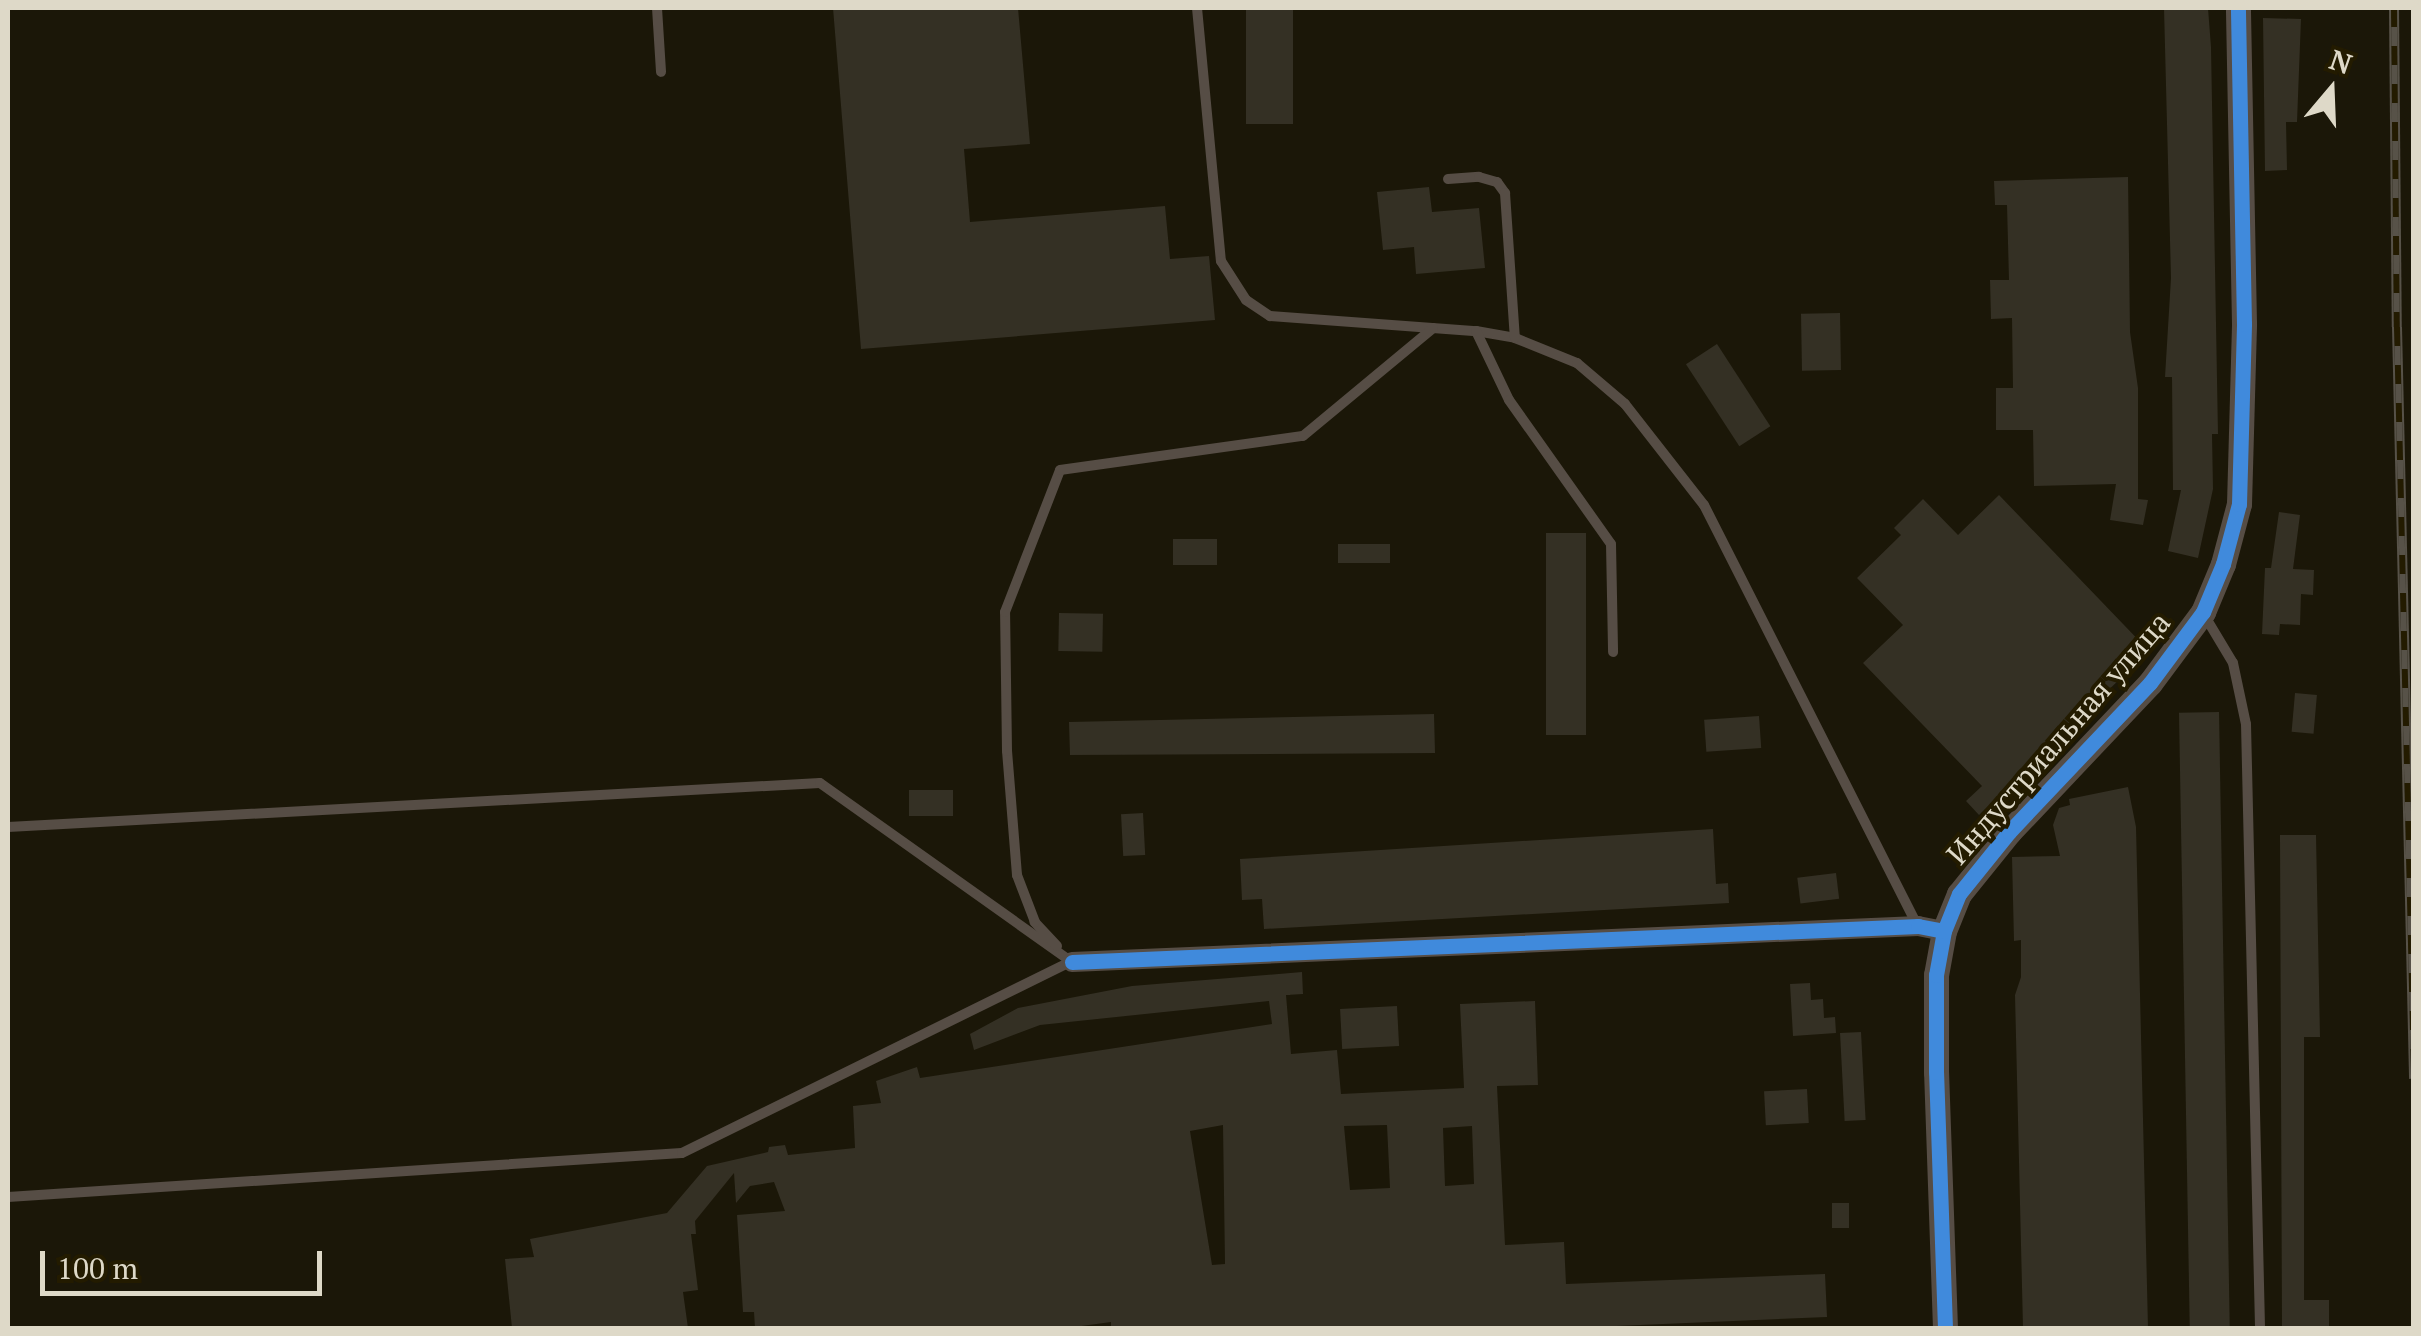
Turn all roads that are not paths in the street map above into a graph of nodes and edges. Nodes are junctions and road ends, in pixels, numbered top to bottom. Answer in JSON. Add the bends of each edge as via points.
{"nodes":[{"id":1,"x":657,"y":8,"type":"edge"},
{"id":2,"x":1197,"y":8,"type":"edge"},
{"id":3,"x":2238,"y":8,"type":"edge"},
{"id":4,"x":662,"y":72,"type":"dead end"},
{"id":5,"x":1448,"y":179,"type":"dead end"},
{"id":6,"x":1434,"y":328,"type":"junction"},
{"id":7,"x":1476,"y":331,"type":"junction"},
{"id":8,"x":1514,"y":338,"type":"junction"},
{"id":9,"x":2202,"y":612,"type":"junction"},
{"id":10,"x":1613,"y":652,"type":"dead end"},
{"id":11,"x":8,"y":828,"type":"edge"},
{"id":12,"x":1918,"y":926,"type":"junction"},
{"id":13,"x":1944,"y":931,"type":"junction"},
{"id":14,"x":1072,"y":962,"type":"junction"},
{"id":15,"x":8,"y":1196,"type":"edge"},
{"id":16,"x":1945,"y":1328,"type":"edge"},
{"id":17,"x":2260,"y":1328,"type":"edge"}],
"edges":[{"from":1,"to":4,"type":"lane"},
{"from":2,"to":6,"type":"lane","via":[[1221,261],[1246,300],[1270,316]]},
{"from":3,"to":9,"type":"street","name":"Индустриальная улица","via":[[2244,324],[2239,504],[2224,564]]},
{"from":5,"to":8,"type":"lane","via":[[1479,176],[1497,182],[1504,194]]},
{"from":6,"to":7,"type":"lane"},
{"from":6,"to":14,"type":"lane","via":[[1303,436],[1060,470],[1004,612],[1007,751],[1017,875],[1035,922]]},
{"from":7,"to":8,"type":"lane"},
{"from":7,"to":10,"type":"lane","via":[[1510,400],[1611,544]]},
{"from":8,"to":12,"type":"lane","via":[[1577,363],[1625,404],[1704,505]]},
{"from":9,"to":13,"type":"street","name":"Индустриальная улица","via":[[2150,683],[2009,832],[1959,894]]},
{"from":9,"to":17,"type":"lane","via":[[2233,664],[2246,724]]},
{"from":11,"to":14,"type":"lane","via":[[820,783]]},
{"from":12,"to":13,"type":"street"},
{"from":12,"to":14,"type":"street"},
{"from":13,"to":16,"type":"street","name":"Индустриальная улица","via":[[1936,975],[1936,1072]]},
{"from":14,"to":15,"type":"lane","via":[[682,1153]]}]}
